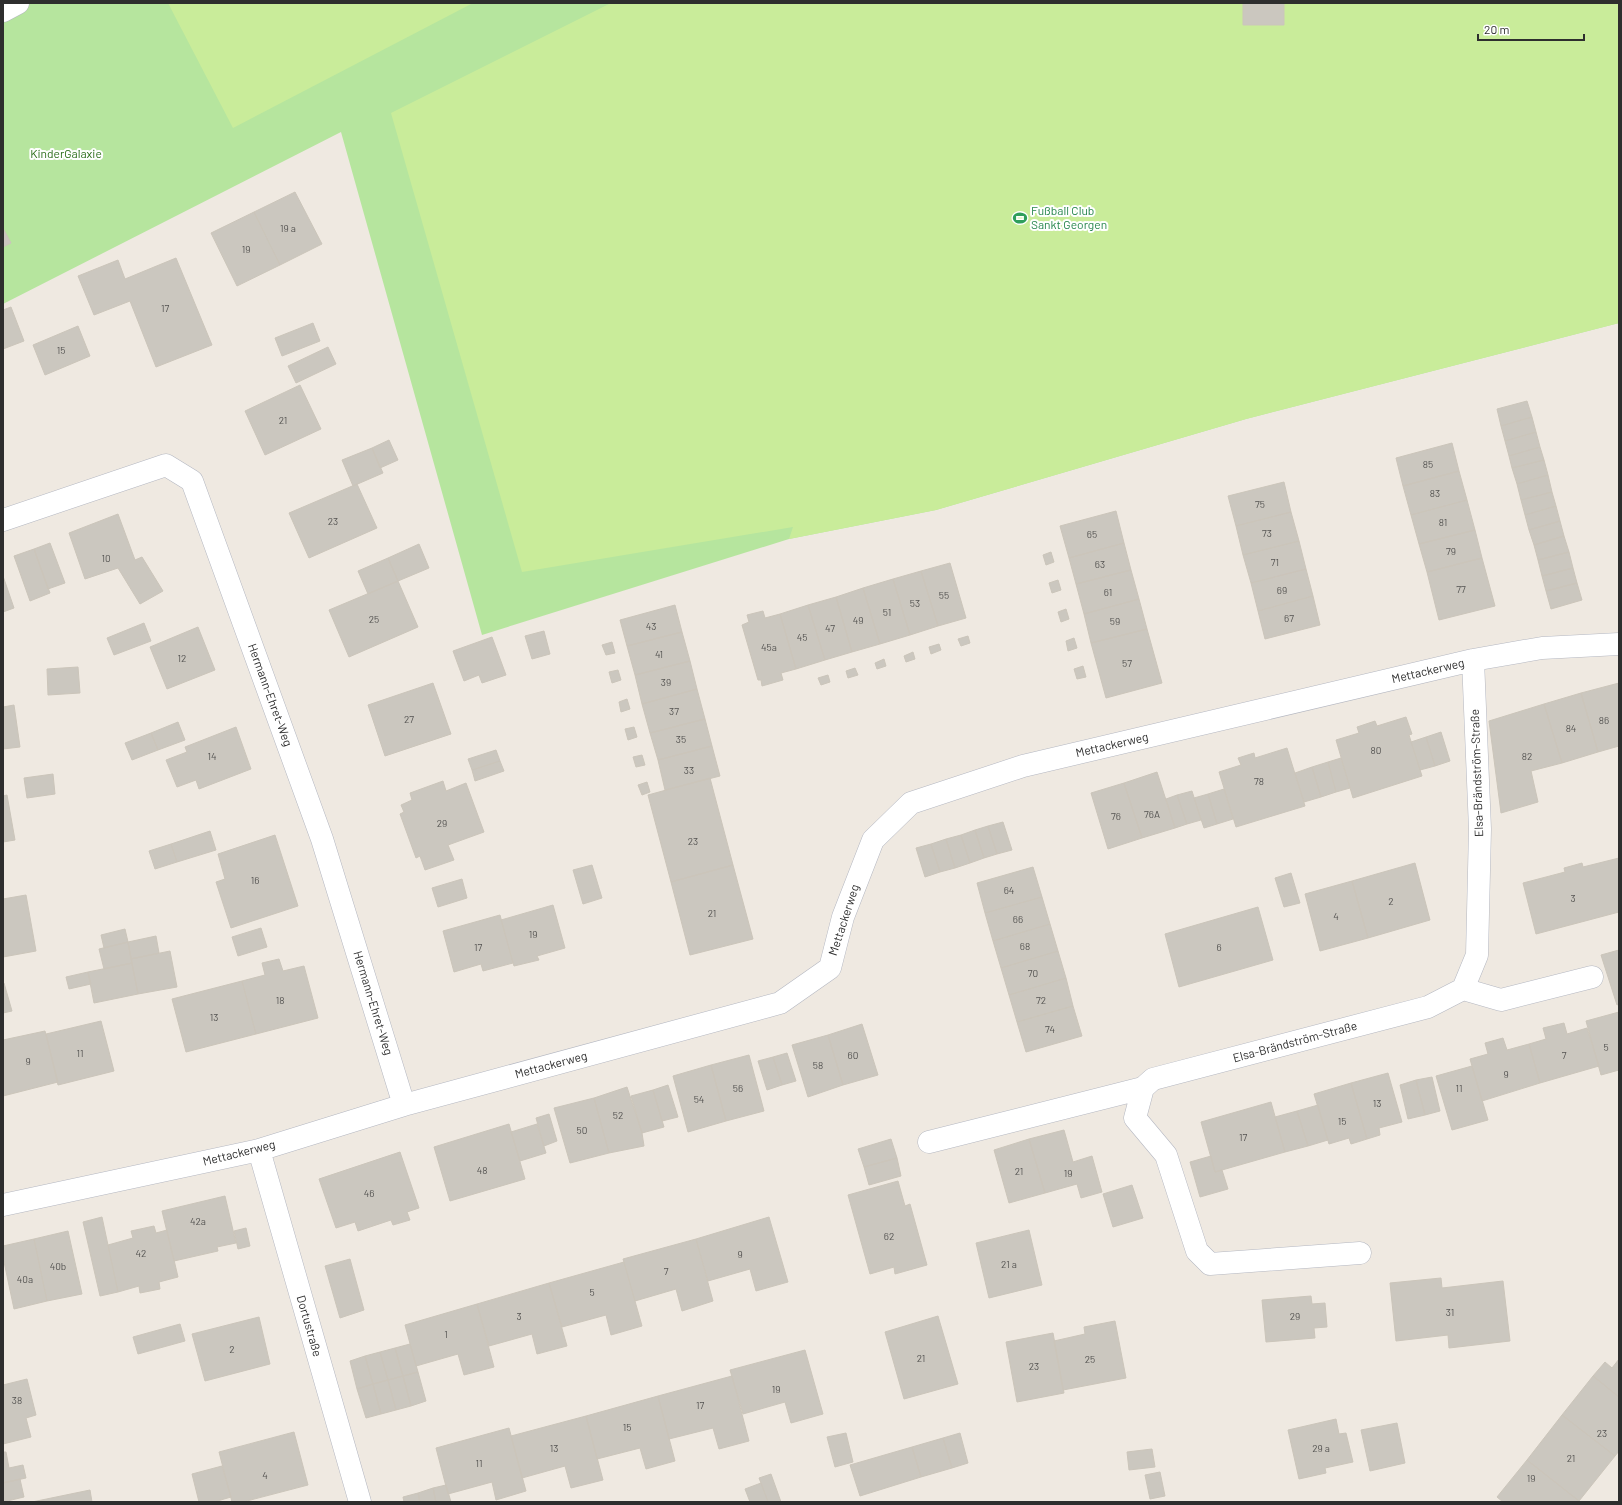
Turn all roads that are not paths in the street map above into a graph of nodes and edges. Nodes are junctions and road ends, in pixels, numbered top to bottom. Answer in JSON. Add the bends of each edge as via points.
{"nodes":[{"id":1,"x":18,"y":3,"type":"edge"},
{"id":2,"x":3,"y":11,"type":"edge"},
{"id":3,"x":3,"y":520,"type":"edge"},
{"id":4,"x":1619,"y":644,"type":"edge"},
{"id":5,"x":1473,"y":660,"type":"junction"},
{"id":6,"x":1592,"y":977,"type":"dead end"},
{"id":7,"x":1463,"y":989,"type":"junction"},
{"id":8,"x":1143,"y":1088,"type":"junction"},
{"id":9,"x":404,"y":1104,"type":"junction"},
{"id":10,"x":929,"y":1142,"type":"dead end"},
{"id":11,"x":259,"y":1150,"type":"junction"},
{"id":12,"x":3,"y":1205,"type":"edge"},
{"id":13,"x":1360,"y":1253,"type":"dead end"},
{"id":14,"x":360,"y":1502,"type":"edge"}],
"edges":[{"from":1,"to":2,"type":"street"},
{"from":3,"to":9,"type":"street","name":"Hermann-Ehret-Weg","via":[[166,465],[192,481],[322,839]]},
{"from":4,"to":5,"type":"street","name":"Mettackerweg","via":[[1542,648]]},
{"from":5,"to":7,"type":"street","name":"Elsa-Brändström-Straße","via":[[1480,829],[1477,955]]},
{"from":5,"to":9,"type":"street","name":"Mettackerweg","via":[[1023,766],[911,803],[872,840],[843,917],[830,968],[780,1003]]},
{"from":6,"to":7,"type":"street","via":[[1501,1000]]},
{"from":7,"to":8,"type":"street","name":"Elsa-Brändström-Straße","via":[[1428,1007],[1153,1079]]},
{"from":8,"to":10,"type":"street","name":"Elsa-Brändström-Straße"},
{"from":8,"to":13,"type":"street","via":[[1135,1118],[1166,1156],[1197,1251],[1210,1264]]},
{"from":9,"to":11,"type":"street","name":"Mettackerweg"},
{"from":11,"to":12,"type":"street","name":"Mettackerweg"},
{"from":11,"to":14,"type":"street","name":"Dortustraße"}]}
